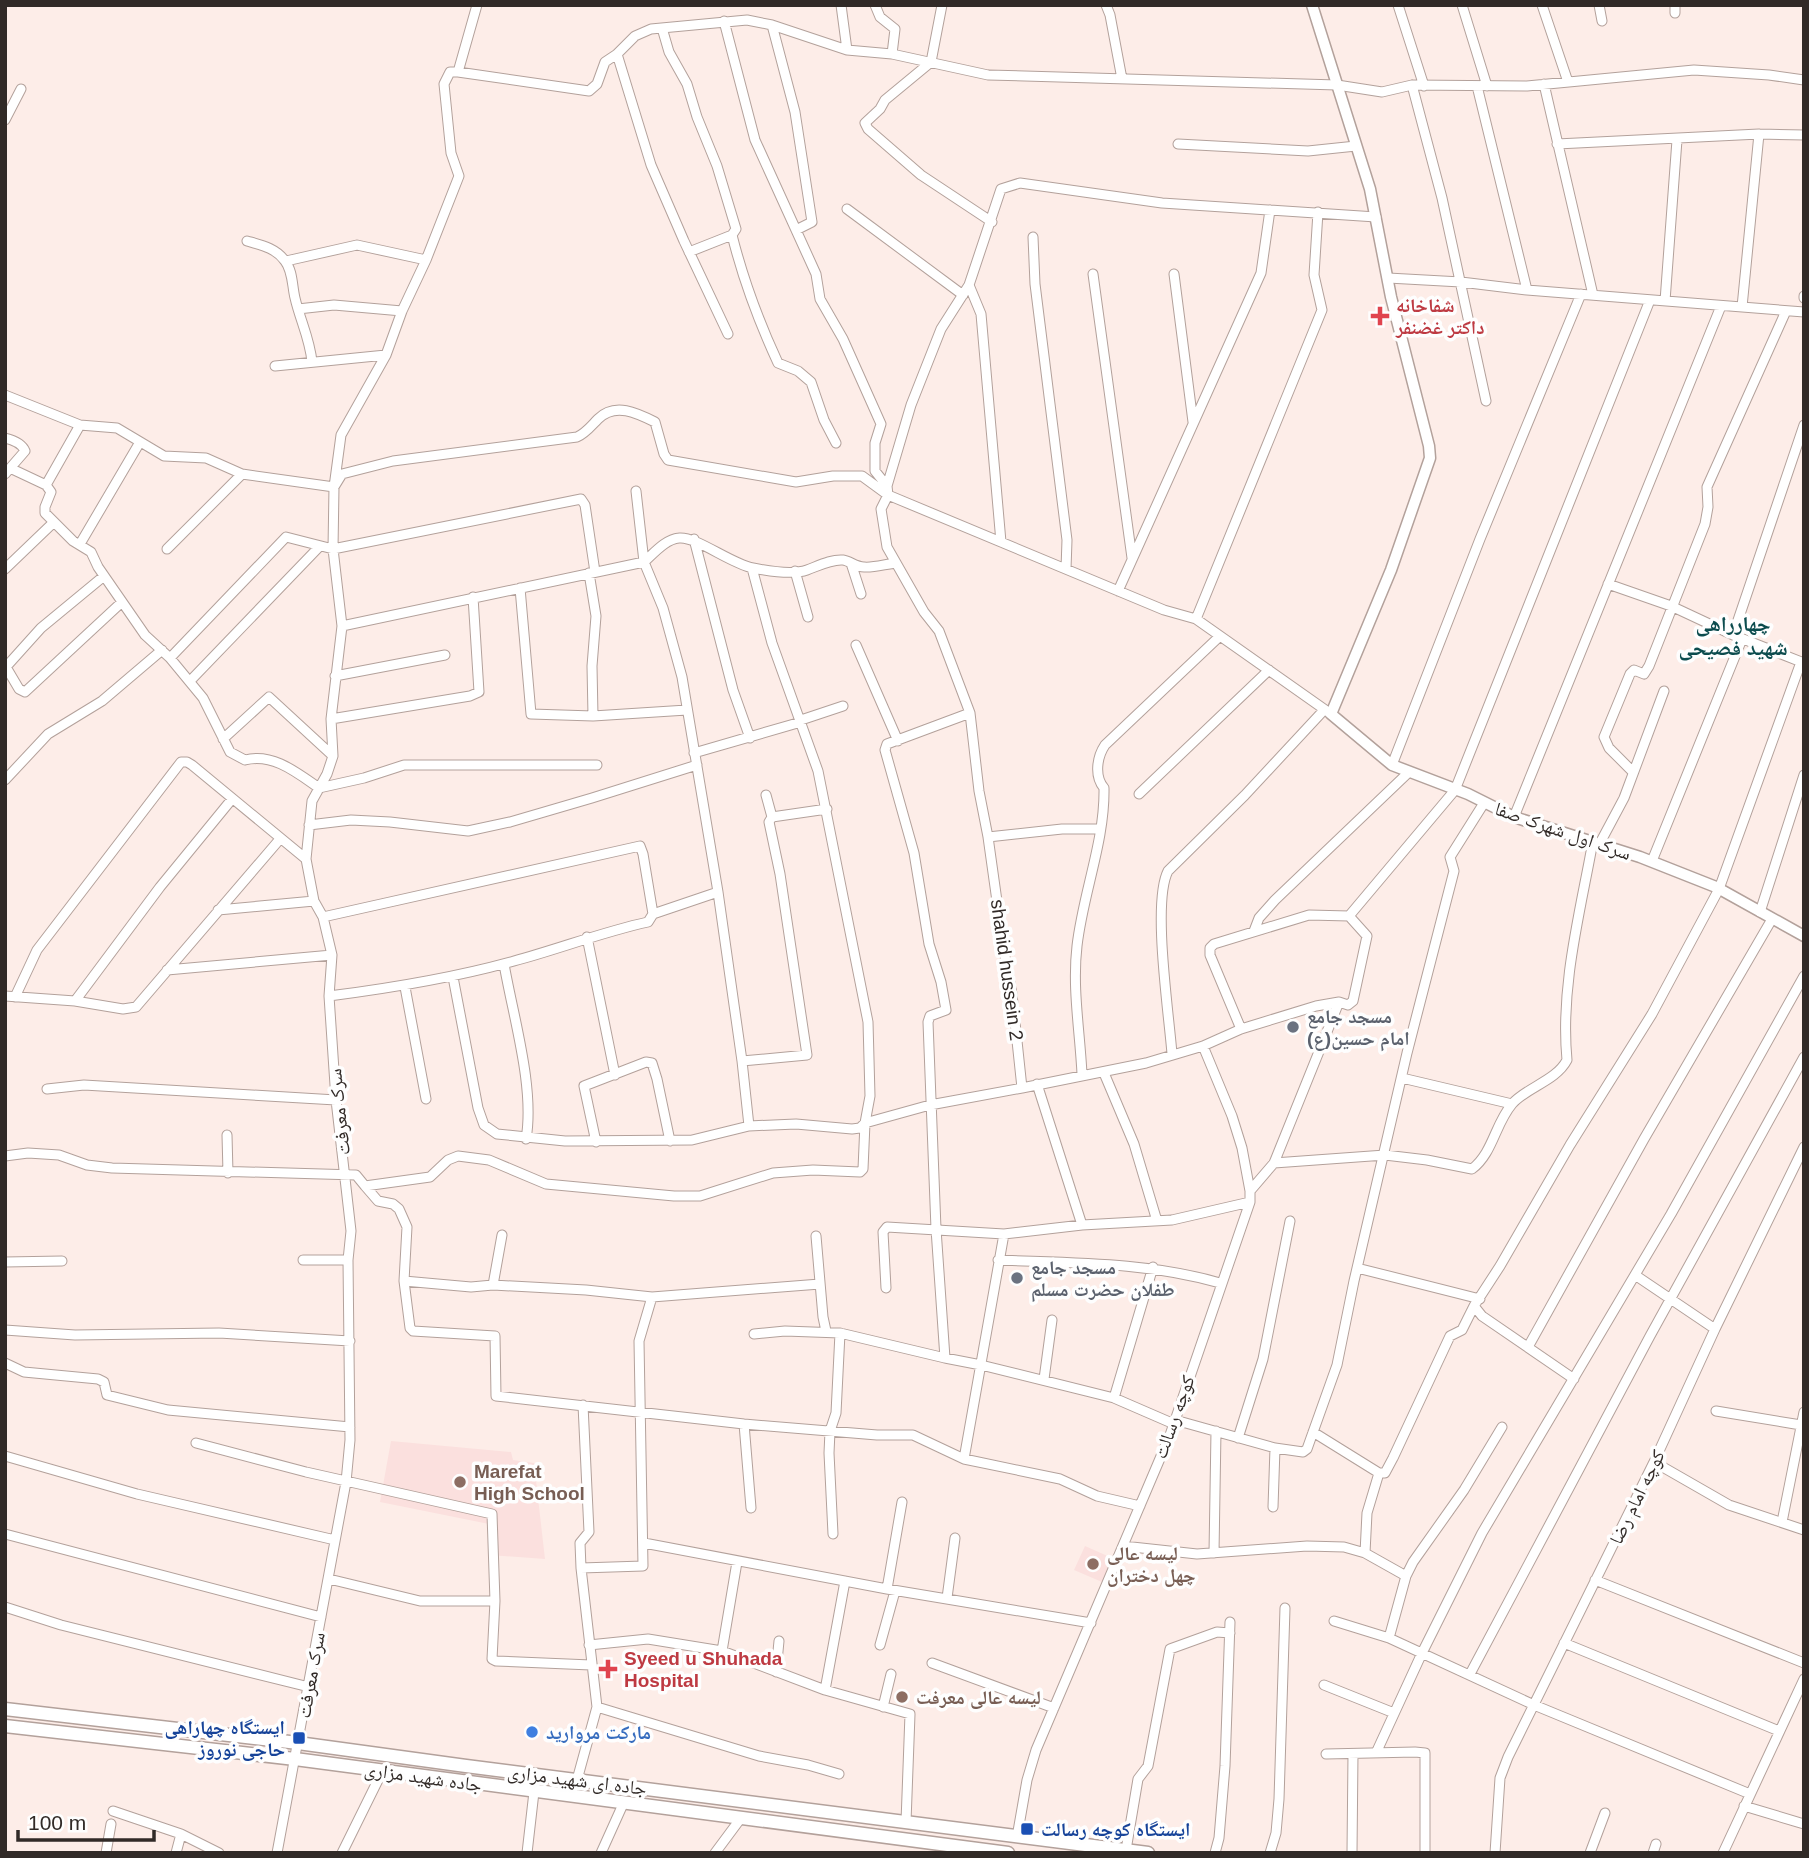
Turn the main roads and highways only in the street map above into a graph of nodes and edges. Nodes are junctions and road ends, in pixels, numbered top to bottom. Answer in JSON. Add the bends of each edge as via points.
{"nodes":[{"id":1,"x":5,"y":1709,"type":"edge"},
{"id":2,"x":5,"y":1726,"type":"edge"},
{"id":3,"x":1008,"y":1853,"type":"edge"},
{"id":4,"x":1148,"y":1853,"type":"edge"}],
"edges":[{"from":1,"to":4,"type":"main road","name":"جاده ای شهید مزاری"},
{"from":2,"to":3,"type":"main road","name":"جاده شهید مزاری","via":[[295,1759]]}]}
